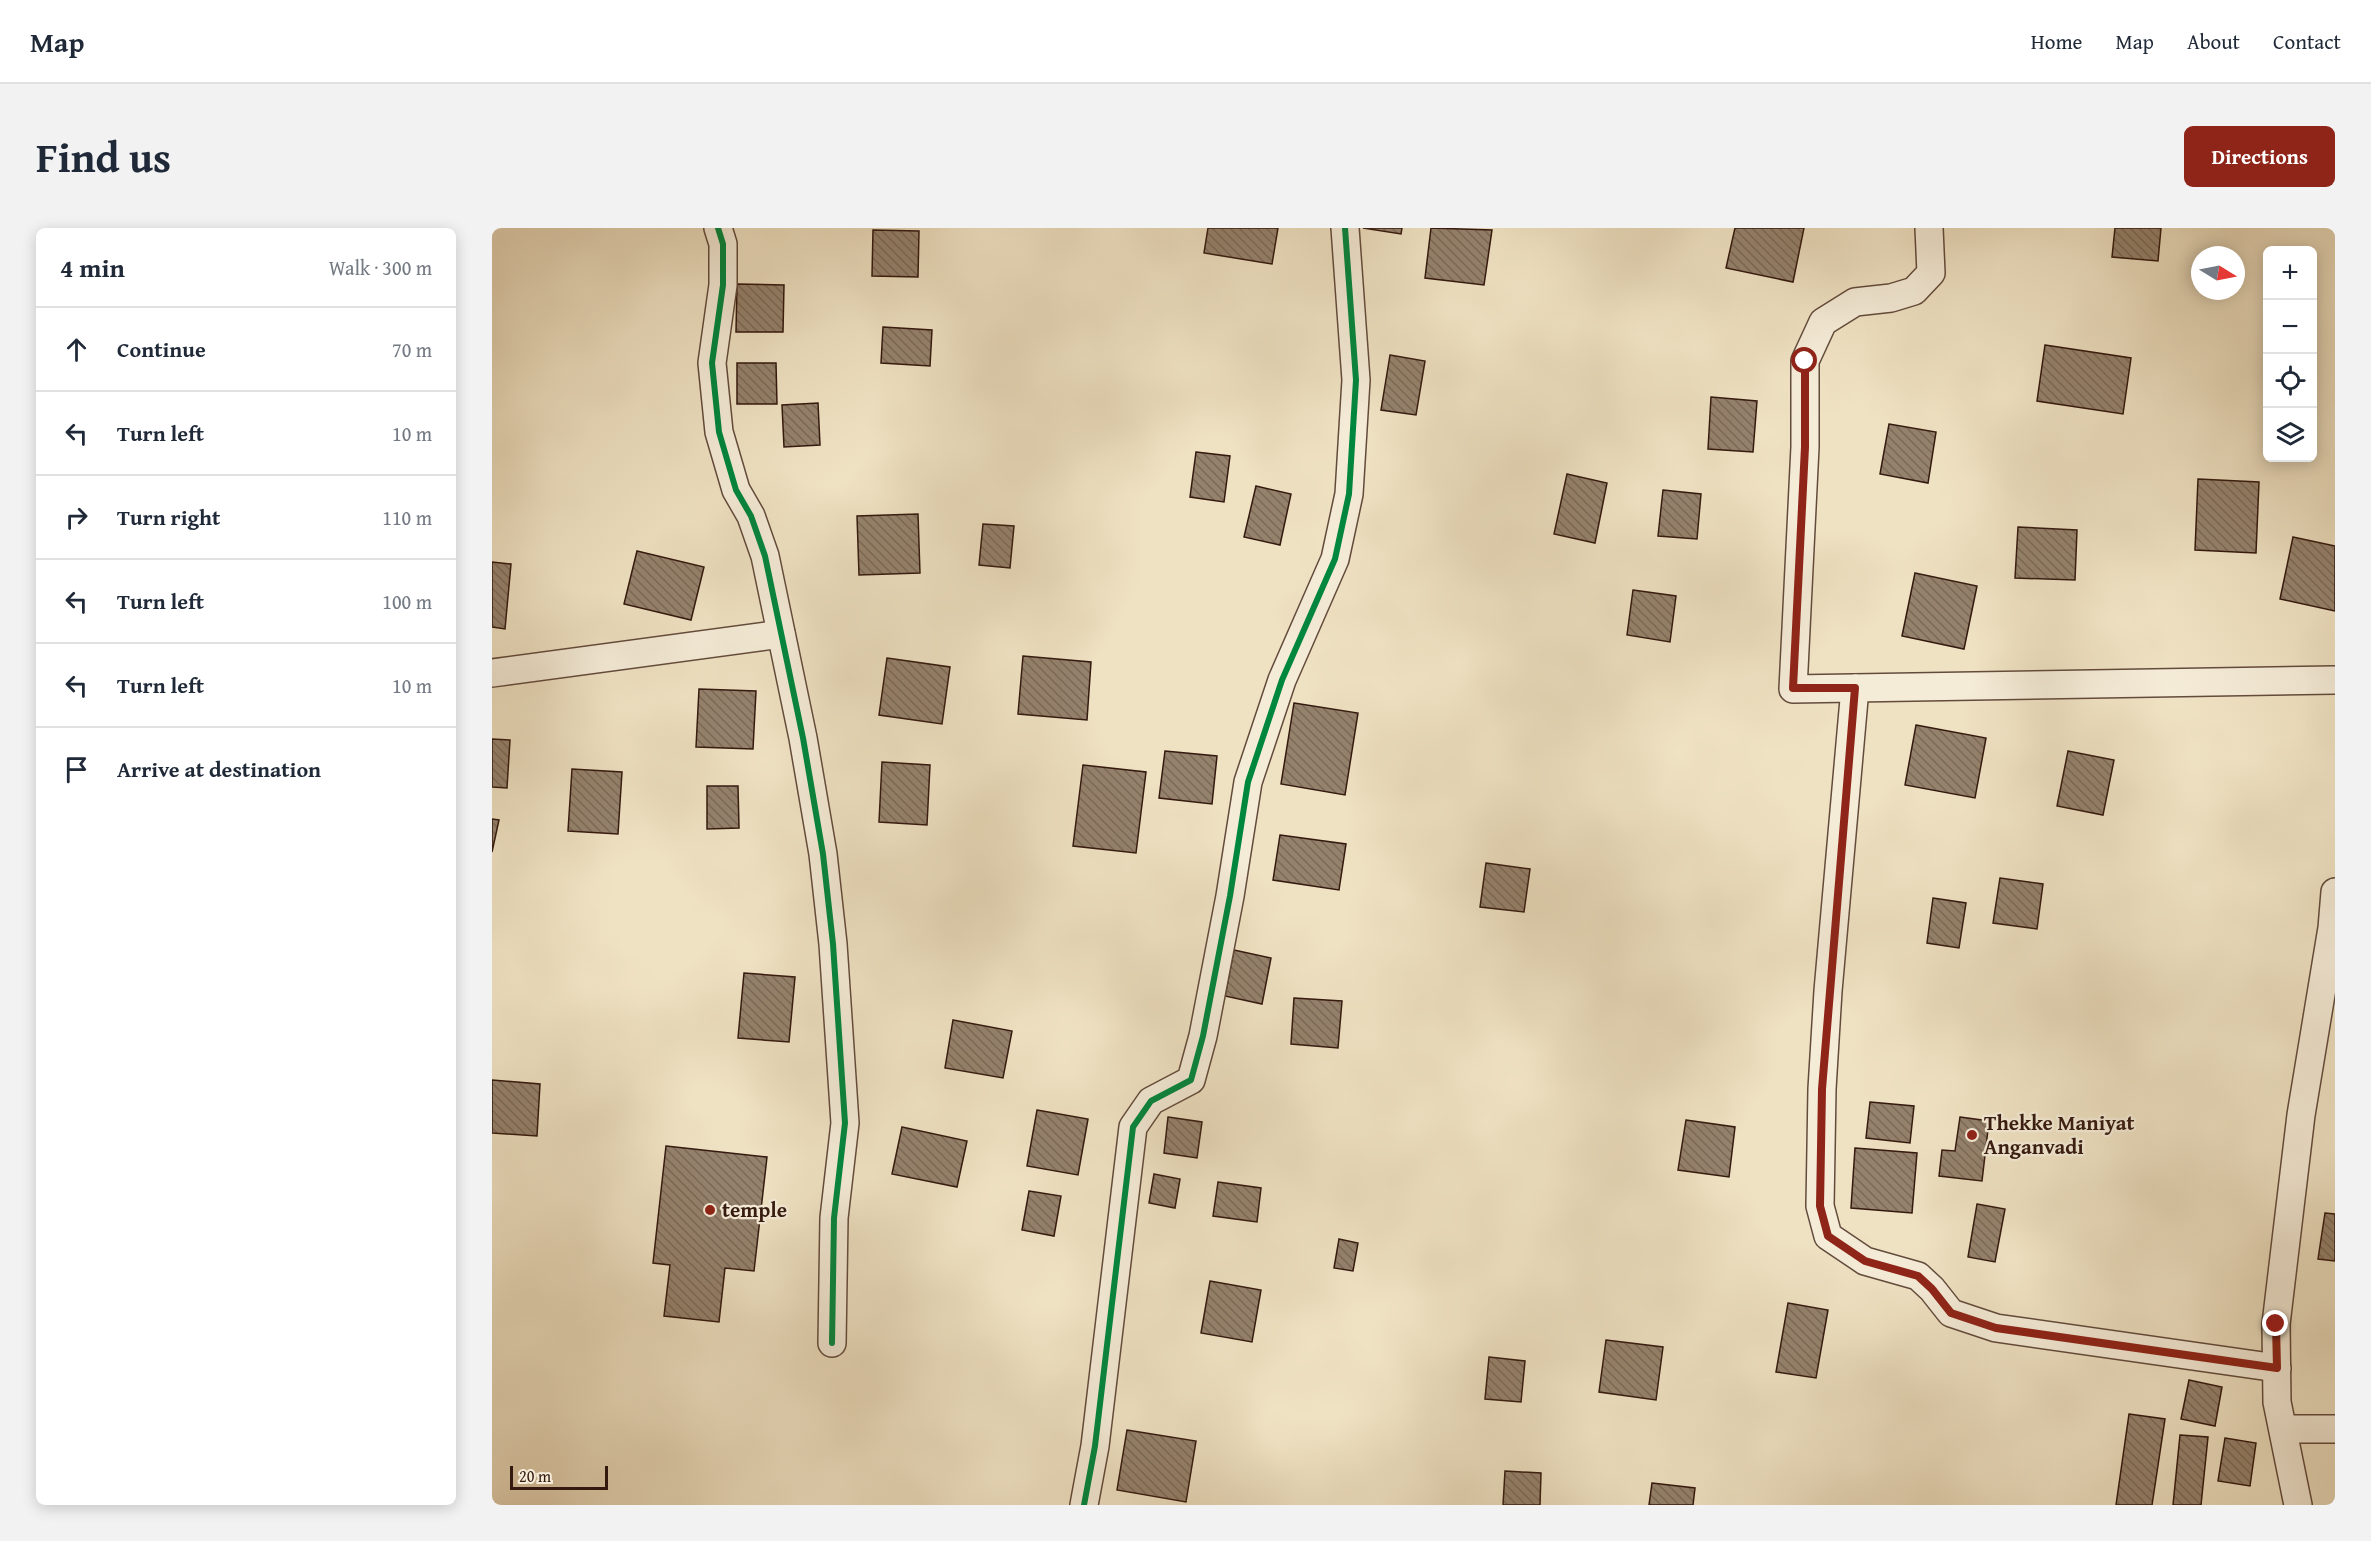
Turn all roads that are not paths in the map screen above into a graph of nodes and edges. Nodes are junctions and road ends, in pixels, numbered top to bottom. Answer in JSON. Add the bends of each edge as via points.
{"nodes":[{"id":1,"x":718,"y":228,"type":"edge"},
{"id":2,"x":1345,"y":228,"type":"edge"},
{"id":3,"x":1929,"y":228,"type":"edge"},
{"id":4,"x":781,"y":634,"type":"junction"},
{"id":5,"x":492,"y":673,"type":"edge"},
{"id":6,"x":2335,"y":680,"type":"edge"},
{"id":7,"x":1855,"y":688,"type":"junction"},
{"id":8,"x":2335,"y":892,"type":"edge"},
{"id":9,"x":832,"y":1343,"type":"dead end"},
{"id":10,"x":2277,"y":1368,"type":"junction"},
{"id":11,"x":2283,"y":1429,"type":"junction"},
{"id":12,"x":2335,"y":1429,"type":"edge"},
{"id":13,"x":1084,"y":1505,"type":"edge"},
{"id":14,"x":2298,"y":1505,"type":"edge"}],
"edges":[{"from":1,"to":4,"type":"street","via":[[723,244],[723,285],[712,363],[719,432],[736,490],[752,516],[765,556]]},
{"from":2,"to":13,"type":"street","via":[[1356,380],[1349,495],[1335,559],[1282,680],[1248,782],[1230,896],[1191,1080],[1151,1101],[1133,1127],[1095,1446]]},
{"from":3,"to":7,"type":"street","via":[[1931,273],[1926,279],[1914,291],[1855,302],[1823,322],[1805,361],[1805,447],[1793,688]]},
{"from":4,"to":5,"type":"street"},
{"from":4,"to":9,"type":"street","via":[[823,854],[833,944],[845,1123],[834,1218]]},
{"from":6,"to":7,"type":"street"},
{"from":7,"to":10,"type":"street","via":[[1822,1089],[1820,1206],[1828,1236],[1865,1261],[1918,1276],[1951,1313],[1996,1328]]},
{"from":8,"to":10,"type":"street","via":[[2290,1201],[2276,1324]]},
{"from":10,"to":11,"type":"street","via":[[2277,1402]]},
{"from":11,"to":12,"type":"street"},
{"from":11,"to":14,"type":"street"}]}
